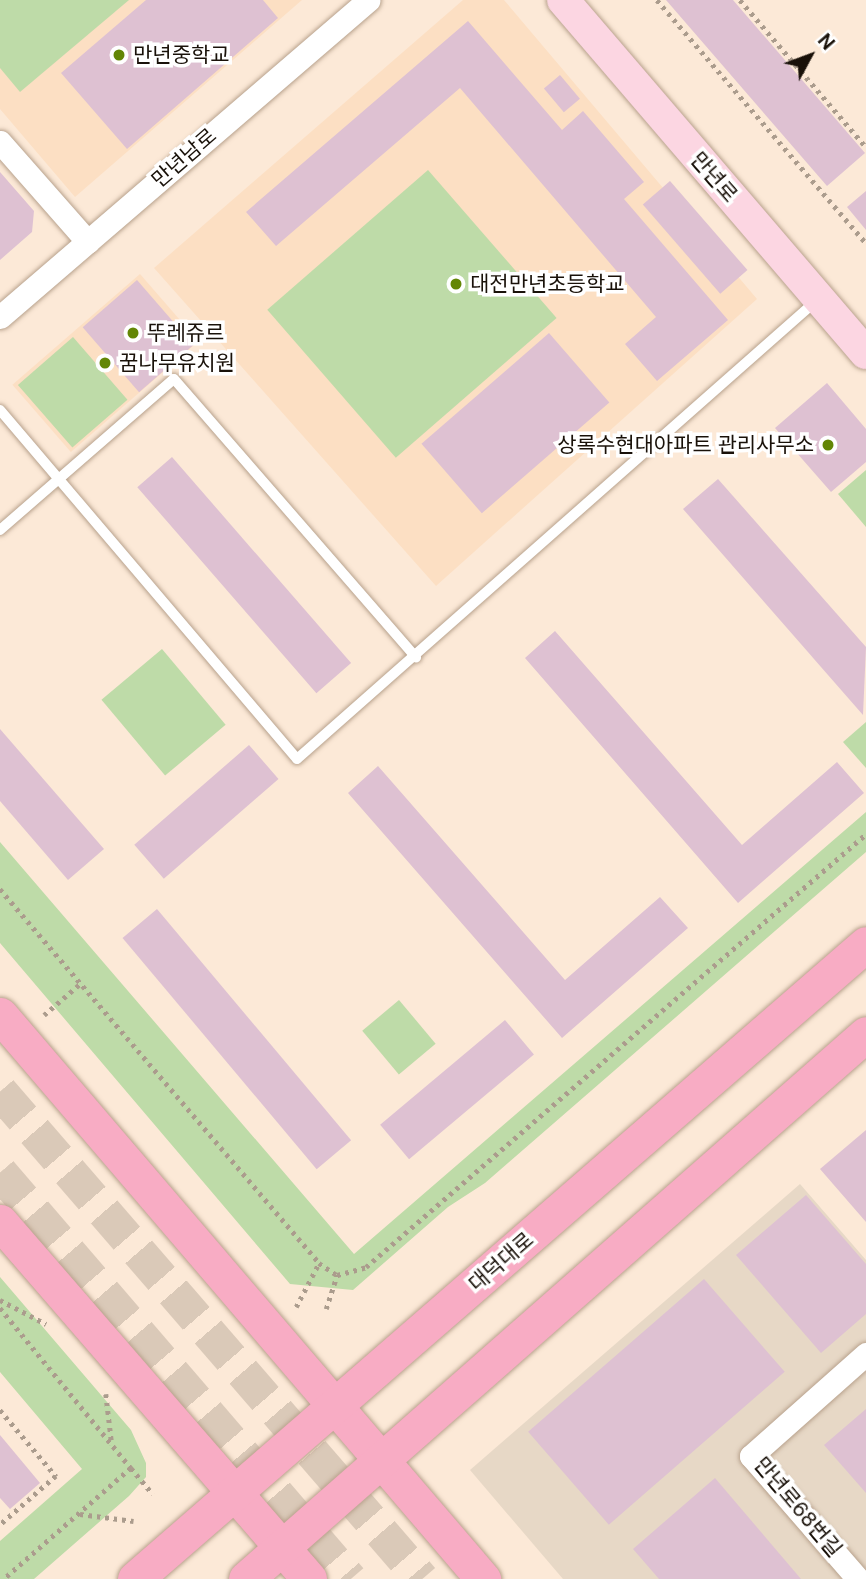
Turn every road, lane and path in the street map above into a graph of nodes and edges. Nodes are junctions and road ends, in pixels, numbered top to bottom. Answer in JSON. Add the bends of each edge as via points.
{"nodes":[{"id":1,"x":368,"y":0,"type":"edge"},
{"id":2,"x":562,"y":0,"type":"edge"},
{"id":3,"x":657,"y":0,"type":"edge"},
{"id":4,"x":740,"y":0,"type":"edge"},
{"id":5,"x":0,"y":142,"type":"edge"},
{"id":6,"x":866,"y":147,"type":"edge"},
{"id":7,"x":88,"y":242,"type":"junction"},
{"id":8,"x":866,"y":243,"type":"edge"},
{"id":9,"x":819,"y":299,"type":"junction"},
{"id":10,"x":0,"y":317,"type":"edge"},
{"id":11,"x":866,"y":354,"type":"edge"},
{"id":12,"x":0,"y":410,"type":"edge"},
{"id":13,"x":59,"y":479,"type":"junction"},
{"id":14,"x":0,"y":530,"type":"edge"},
{"id":15,"x":416,"y":657,"type":"junction"},
{"id":16,"x":866,"y":834,"type":"edge"},
{"id":17,"x":0,"y":888,"type":"edge"},
{"id":18,"x":866,"y":944,"type":"edge"},
{"id":19,"x":81,"y":983,"type":"junction"},
{"id":20,"x":0,"y":1015,"type":"edge"},
{"id":21,"x":44,"y":1015,"type":"dead end"},
{"id":22,"x":866,"y":1034,"type":"edge"},
{"id":23,"x":0,"y":1222,"type":"edge"},
{"id":24,"x":319,"y":1263,"type":"junction"},
{"id":25,"x":337,"y":1275,"type":"junction"},
{"id":26,"x":0,"y":1300,"type":"edge"},
{"id":27,"x":296,"y":1307,"type":"dead end"},
{"id":28,"x":0,"y":1308,"type":"edge"},
{"id":29,"x":326,"y":1309,"type":"dead end"},
{"id":30,"x":54,"y":1328,"type":"dead end"},
{"id":31,"x":866,"y":1354,"type":"edge"},
{"id":32,"x":104,"y":1383,"type":"dead end"},
{"id":33,"x":335,"y":1407,"type":"junction"},
{"id":34,"x":0,"y":1410,"type":"edge"},
{"id":35,"x":113,"y":1445,"type":"junction"},
{"id":36,"x":381,"y":1461,"type":"junction"},
{"id":37,"x":131,"y":1468,"type":"junction"},
{"id":38,"x":153,"y":1494,"type":"dead end"},
{"id":39,"x":236,"y":1494,"type":"junction"},
{"id":40,"x":80,"y":1514,"type":"junction"},
{"id":41,"x":134,"y":1521,"type":"dead end"},
{"id":42,"x":0,"y":1525,"type":"edge"},
{"id":43,"x":283,"y":1548,"type":"junction"},
{"id":44,"x":4,"y":1579,"type":"edge"},
{"id":45,"x":135,"y":1579,"type":"edge"},
{"id":46,"x":246,"y":1579,"type":"edge"},
{"id":47,"x":309,"y":1579,"type":"edge"},
{"id":48,"x":482,"y":1579,"type":"edge"},
{"id":49,"x":858,"y":1579,"type":"edge"}],
"edges":[{"from":1,"to":7,"type":"street","name":"만년남로"},
{"from":2,"to":9,"type":"street","name":"만년로"},
{"from":3,"to":8,"type":"path"},
{"from":4,"to":6,"type":"path"},
{"from":5,"to":7,"type":"street"},
{"from":7,"to":10,"type":"street","name":"만년남로"},
{"from":9,"to":11,"type":"street","name":"만년로"},
{"from":9,"to":15,"type":"lane"},
{"from":12,"to":13,"type":"lane"},
{"from":13,"to":14,"type":"lane"},
{"from":13,"to":15,"type":"lane","via":[[174,379]]},
{"from":13,"to":15,"type":"lane","via":[[297,759]]},
{"from":16,"to":25,"type":"path","via":[[366,1267]]},
{"from":17,"to":19,"type":"path"},
{"from":18,"to":33,"type":"main road","name":"대덕대로"},
{"from":19,"to":21,"type":"path"},
{"from":19,"to":24,"type":"path"},
{"from":20,"to":33,"type":"main road"},
{"from":22,"to":36,"type":"main road"},
{"from":23,"to":39,"type":"main road"},
{"from":24,"to":25,"type":"path"},
{"from":24,"to":27,"type":"path"},
{"from":25,"to":29,"type":"path"},
{"from":26,"to":30,"type":"path"},
{"from":28,"to":35,"type":"path"},
{"from":31,"to":49,"type":"street","name":"만년로68번길","via":[[751,1456]]},
{"from":32,"to":35,"type":"path"},
{"from":33,"to":36,"type":"main road"},
{"from":33,"to":39,"type":"main road","name":"대덕대로"},
{"from":34,"to":42,"type":"path","via":[[56,1476]]},
{"from":35,"to":37,"type":"path"},
{"from":36,"to":43,"type":"main road"},
{"from":36,"to":48,"type":"main road"},
{"from":37,"to":38,"type":"path"},
{"from":37,"to":40,"type":"path"},
{"from":39,"to":43,"type":"main road"},
{"from":39,"to":45,"type":"main road","name":"대덕대로"},
{"from":40,"to":41,"type":"path"},
{"from":40,"to":44,"type":"path"},
{"from":43,"to":46,"type":"main road"},
{"from":43,"to":47,"type":"main road"}]}
